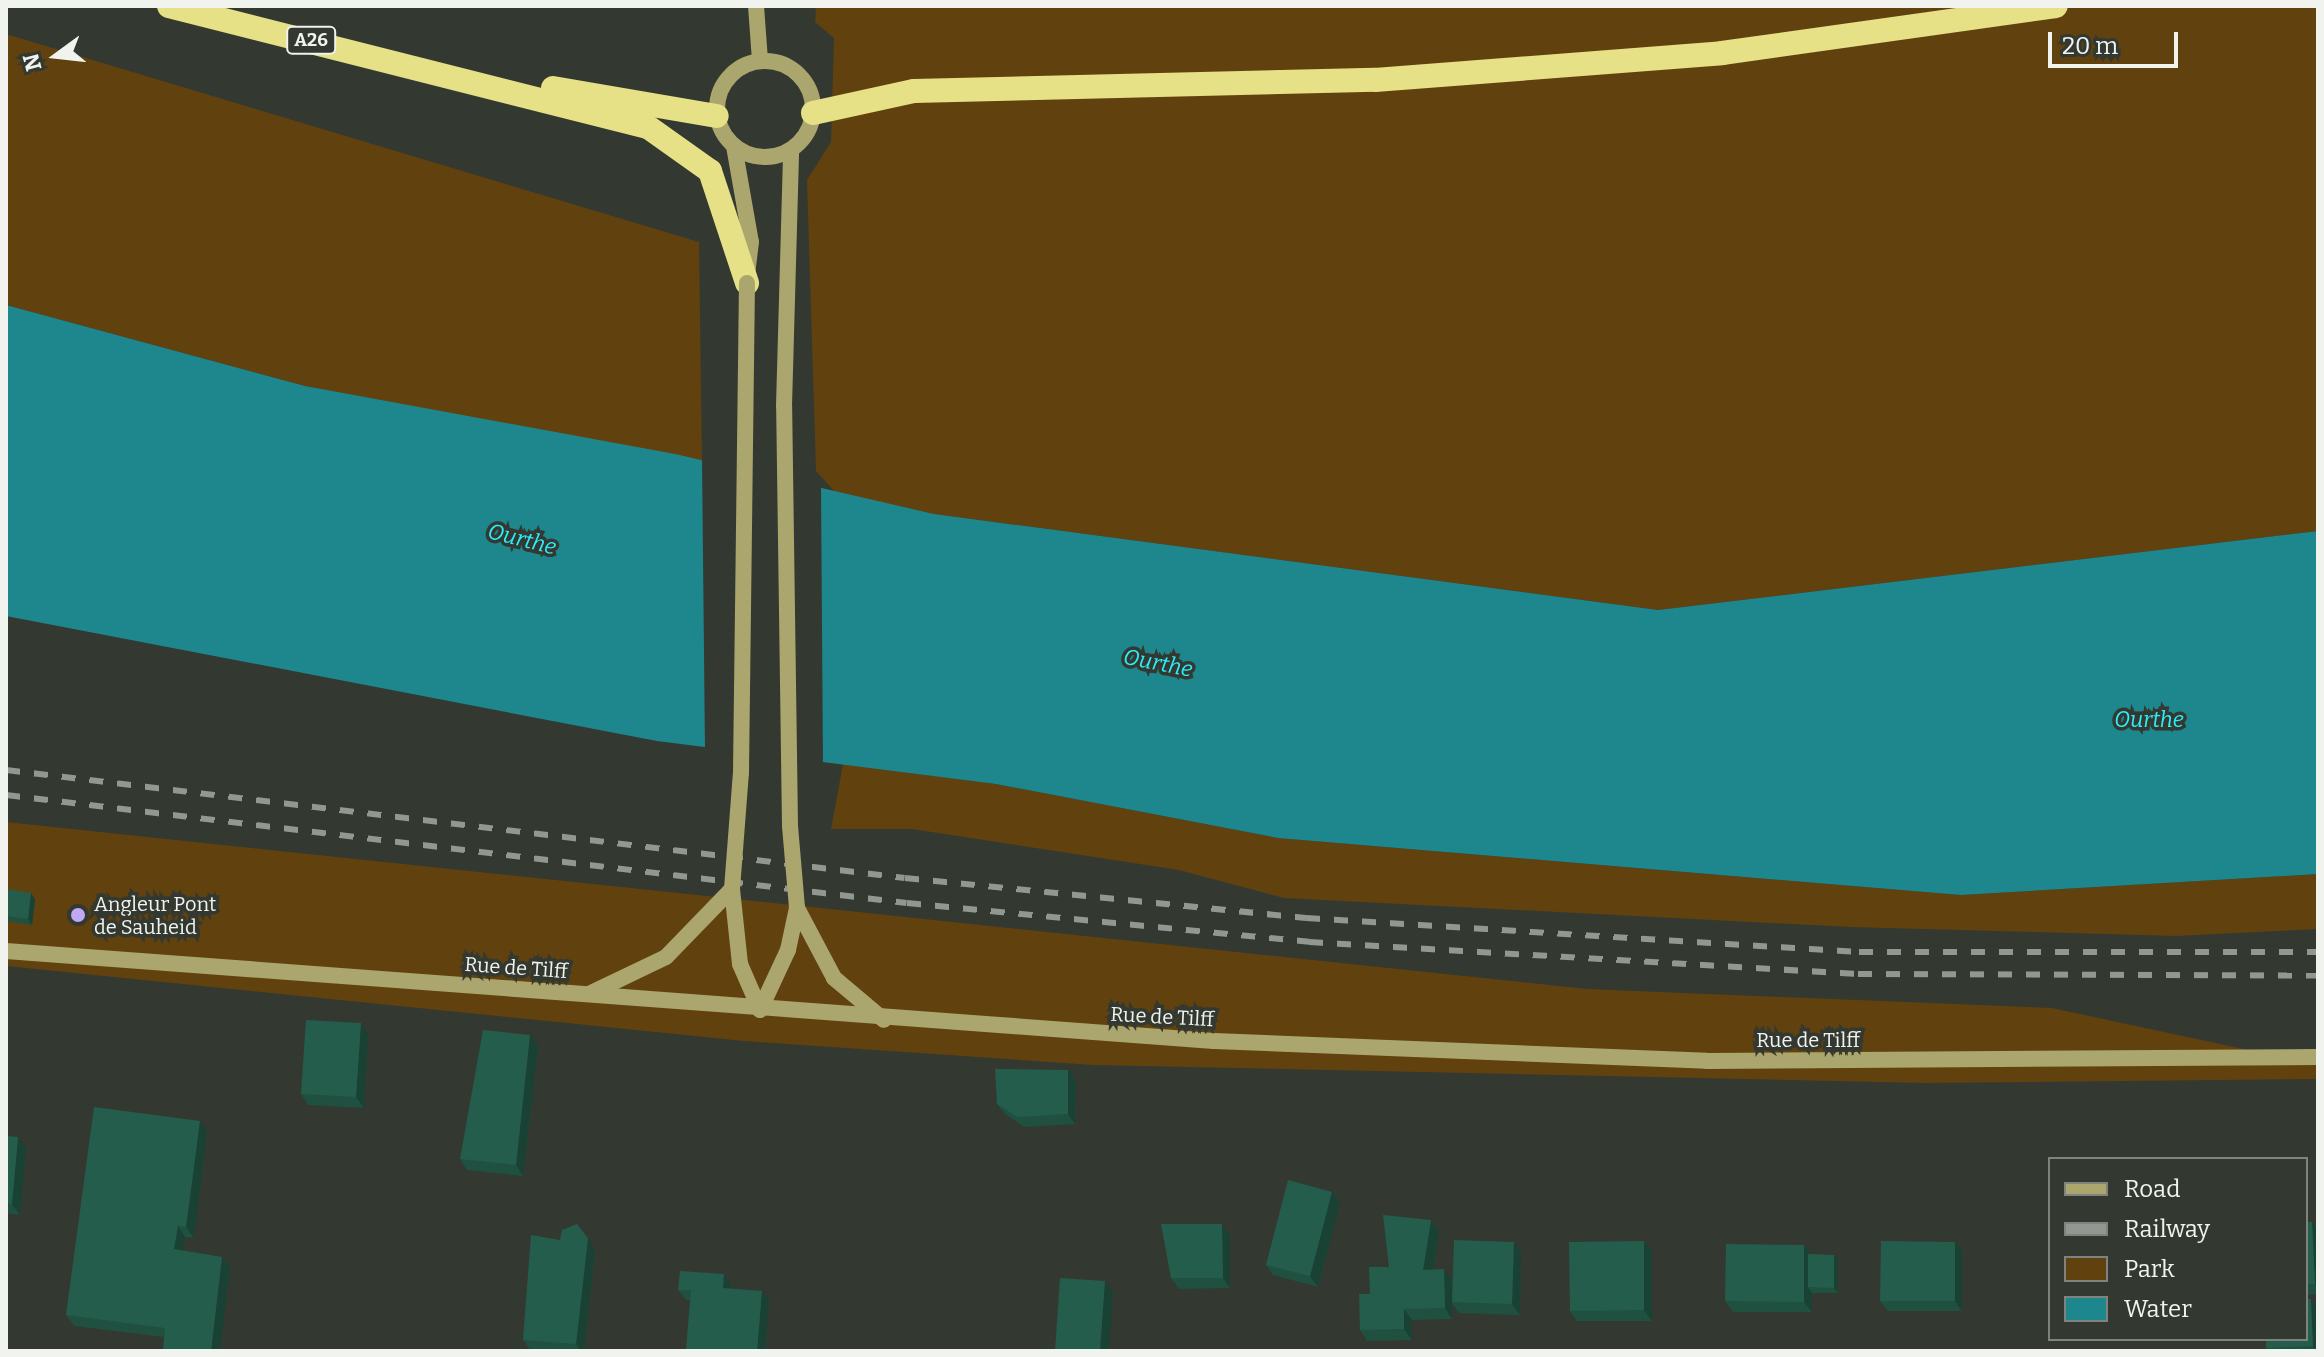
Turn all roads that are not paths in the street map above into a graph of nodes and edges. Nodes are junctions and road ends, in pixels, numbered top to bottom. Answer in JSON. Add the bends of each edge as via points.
{"nodes":[{"id":1,"x":169,"y":6,"type":"edge"},
{"id":2,"x":756,"y":6,"type":"edge"},
{"id":3,"x":2056,"y":6,"type":"edge"},
{"id":4,"x":760,"y":60,"type":"junction"},
{"id":5,"x":452,"y":73,"type":"junction"},
{"id":6,"x":813,"y":113,"type":"junction"},
{"id":7,"x":717,"y":116,"type":"junction"},
{"id":8,"x":734,"y":146,"type":"junction"},
{"id":9,"x":791,"y":151,"type":"junction"},
{"id":10,"x":747,"y":283,"type":"junction"},
{"id":11,"x":732,"y":889,"type":"junction"},
{"id":12,"x":797,"y":908,"type":"junction"},
{"id":13,"x":6,"y":951,"type":"edge"},
{"id":14,"x":589,"y":993,"type":"junction"},
{"id":15,"x":760,"y":1010,"type":"junction"},
{"id":16,"x":884,"y":1020,"type":"junction"},
{"id":17,"x":2318,"y":1057,"type":"edge"}],
"edges":[{"from":1,"to":5,"type":"highway","number":"A26"},
{"from":2,"to":4,"type":"main road"},
{"from":3,"to":6,"type":"highway","via":[[1722,53],[1375,80],[914,91]]},
{"from":4,"to":6,"type":"main road","via":[[792,68],[805,81]]},
{"from":4,"to":7,"type":"main road","via":[[727,79]]},
{"from":5,"to":7,"type":"highway","number":"A26"},
{"from":5,"to":10,"type":"highway","via":[[660,135],[710,171]]},
{"from":6,"to":9,"type":"main road"},
{"from":7,"to":8,"type":"main road"},
{"from":8,"to":9,"type":"main road","via":[[752,156]]},
{"from":8,"to":10,"type":"main road","via":[[751,242]]},
{"from":9,"to":12,"type":"main road","bridge":true,"via":[[784,406]]},
{"from":10,"to":11,"type":"main road","bridge":true,"via":[[741,773]]},
{"from":11,"to":14,"type":"main road","via":[[666,957]]},
{"from":11,"to":15,"type":"main road","via":[[740,964]]},
{"from":12,"to":15,"type":"main road","via":[[781,968]]},
{"from":12,"to":16,"type":"main road","via":[[834,978]]},
{"from":13,"to":14,"type":"main road","name":"Rue de Tilff"},
{"from":14,"to":15,"type":"main road","name":"Rue de Tilff"},
{"from":15,"to":16,"type":"main road","name":"Rue de Tilff"},
{"from":16,"to":17,"type":"main road","name":"Rue de Tilff","via":[[1707,1061]]}]}
